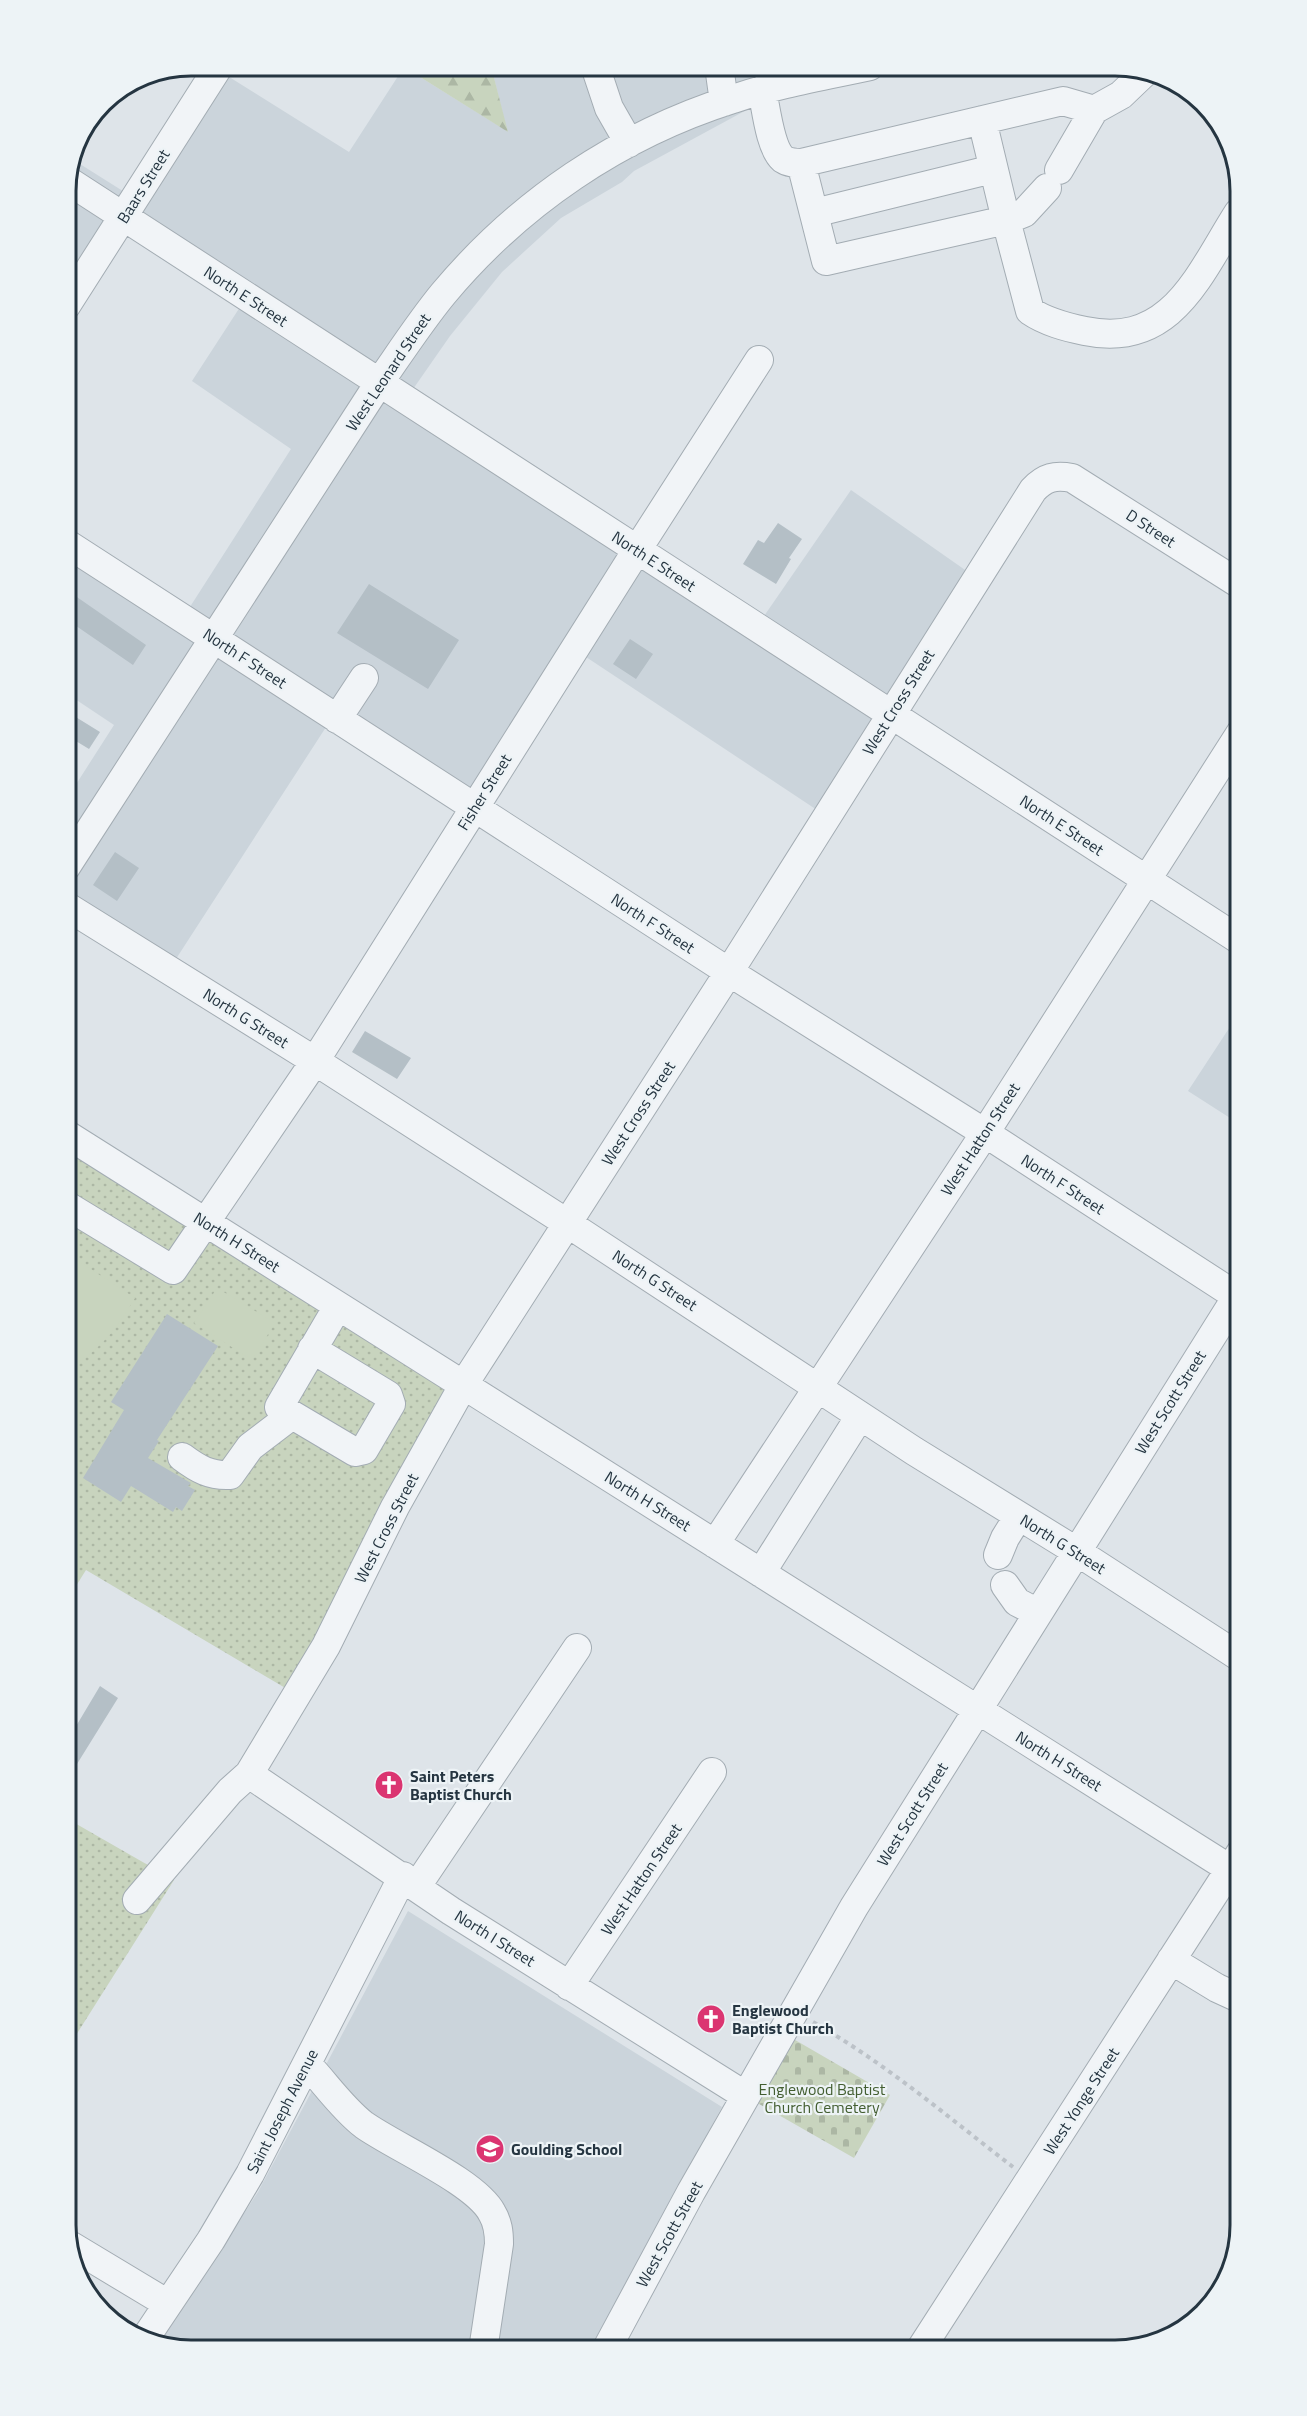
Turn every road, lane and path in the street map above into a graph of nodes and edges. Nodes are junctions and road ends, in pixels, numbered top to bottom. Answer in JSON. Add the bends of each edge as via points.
{"nodes":[{"id":1,"x":213,"y":76,"type":"edge"},
{"id":2,"x":598,"y":76,"type":"edge"},
{"id":3,"x":720,"y":77,"type":"edge"},
{"id":4,"x":818,"y":77,"type":"edge"},
{"id":5,"x":1118,"y":77,"type":"edge"},
{"id":6,"x":1138,"y":79,"type":"edge"},
{"id":7,"x":762,"y":90,"type":"junction"},
{"id":8,"x":1121,"y":95,"type":"junction"},
{"id":9,"x":724,"y":102,"type":"junction"},
{"id":10,"x":1094,"y":110,"type":"junction"},
{"id":11,"x":982,"y":120,"type":"junction"},
{"id":12,"x":628,"y":143,"type":"junction"},
{"id":13,"x":801,"y":163,"type":"junction"},
{"id":14,"x":993,"y":169,"type":"junction"},
{"id":15,"x":77,"y":186,"type":"edge"},
{"id":16,"x":814,"y":213,"type":"junction"},
{"id":17,"x":124,"y":217,"type":"junction"},
{"id":18,"x":1006,"y":220,"type":"junction"},
{"id":19,"x":1231,"y":224,"type":"edge"},
{"id":20,"x":77,"y":289,"type":"edge"},
{"id":21,"x":759,"y":360,"type":"dead end"},
{"id":22,"x":379,"y":383,"type":"junction"},
{"id":23,"x":1058,"y":476,"type":"joint"},
{"id":24,"x":77,"y":550,"type":"edge"},
{"id":25,"x":637,"y":550,"type":"junction"},
{"id":26,"x":1231,"y":579,"type":"edge"},
{"id":27,"x":213,"y":638,"type":"junction"},
{"id":28,"x":363,"y":678,"type":"dead end"},
{"id":29,"x":890,"y":714,"type":"junction"},
{"id":30,"x":338,"y":718,"type":"junction"},
{"id":31,"x":1231,"y":748,"type":"edge"},
{"id":32,"x":474,"y":807,"type":"junction"},
{"id":33,"x":77,"y":850,"type":"edge"},
{"id":34,"x":1146,"y":880,"type":"junction"},
{"id":35,"x":77,"y":913,"type":"edge"},
{"id":36,"x":1231,"y":935,"type":"edge"},
{"id":37,"x":729,"y":972,"type":"junction"},
{"id":38,"x":315,"y":1060,"type":"junction"},
{"id":39,"x":985,"y":1133,"type":"junction"},
{"id":40,"x":77,"y":1141,"type":"edge"},
{"id":41,"x":76,"y":1211,"type":"edge"},
{"id":42,"x":206,"y":1223,"type":"junction"},
{"id":43,"x":567,"y":1223,"type":"junction"},
{"id":44,"x":1231,"y":1289,"type":"edge"},
{"id":45,"x":338,"y":1306,"type":"junction"},
{"id":46,"x":1231,"y":1309,"type":"edge"},
{"id":47,"x":312,"y":1349,"type":"junction"},
{"id":48,"x":464,"y":1384,"type":"junction"},
{"id":49,"x":817,"y":1387,"type":"junction"},
{"id":50,"x":292,"y":1415,"type":"junction"},
{"id":51,"x":860,"y":1416,"type":"junction"},
{"id":52,"x":182,"y":1457,"type":"dead end"},
{"id":53,"x":1018,"y":1516,"type":"junction"},
{"id":54,"x":715,"y":1544,"type":"junction"},
{"id":55,"x":1076,"y":1551,"type":"junction"},
{"id":56,"x":998,"y":1555,"type":"dead end"},
{"id":57,"x":761,"y":1573,"type":"junction"},
{"id":58,"x":1005,"y":1585,"type":"dead end"},
{"id":59,"x":1038,"y":1613,"type":"junction"},
{"id":60,"x":577,"y":1648,"type":"dead end"},
{"id":61,"x":1231,"y":1652,"type":"edge"},
{"id":62,"x":978,"y":1710,"type":"junction"},
{"id":63,"x":712,"y":1772,"type":"dead end"},
{"id":64,"x":249,"y":1774,"type":"junction"},
{"id":65,"x":1231,"y":1859,"type":"edge"},
{"id":66,"x":1231,"y":1867,"type":"edge"},
{"id":67,"x":410,"y":1881,"type":"junction"},
{"id":68,"x":137,"y":1900,"type":"dead end"},
{"id":69,"x":1171,"y":1960,"type":"junction"},
{"id":70,"x":569,"y":1986,"type":"junction"},
{"id":71,"x":1231,"y":1995,"type":"edge"},
{"id":72,"x":794,"y":2011,"type":"junction"},
{"id":73,"x":307,"y":2064,"type":"junction"},
{"id":74,"x":746,"y":2096,"type":"junction"},
{"id":75,"x":1030,"y":2180,"type":"junction"},
{"id":76,"x":80,"y":2251,"type":"edge"},
{"id":77,"x":168,"y":2304,"type":"junction"},
{"id":78,"x":150,"y":2331,"type":"edge"},
{"id":79,"x":485,"y":2339,"type":"edge"},
{"id":80,"x":612,"y":2339,"type":"edge"},
{"id":81,"x":927,"y":2340,"type":"edge"}],
"edges":[{"from":1,"to":17,"type":"street","name":"Baars Street"},
{"from":2,"to":12,"type":"street","via":[[609,108]]},
{"from":3,"to":9,"type":"street"},
{"from":4,"to":7,"type":"street","name":"West Leonard Street"},
{"from":5,"to":8,"type":"street"},
{"from":6,"to":8,"type":"street"},
{"from":7,"to":9,"type":"street","name":"West Leonard Street"},
{"from":7,"to":13,"type":"street","via":[[773,142],[781,157]]},
{"from":8,"to":10,"type":"street"},
{"from":9,"to":12,"type":"street","name":"West Leonard Street"},
{"from":10,"to":11,"type":"street","via":[[1063,101]]},
{"from":10,"to":18,"type":"street","via":[[1053,179],[1024,213]]},
{"from":11,"to":13,"type":"street"},
{"from":11,"to":14,"type":"street"},
{"from":12,"to":22,"type":"street","name":"West Leonard Street","via":[[553,189],[476,256],[416,329]]},
{"from":13,"to":16,"type":"street"},
{"from":14,"to":16,"type":"street"},
{"from":14,"to":18,"type":"street"},
{"from":15,"to":17,"type":"street","name":"North E Street"},
{"from":16,"to":18,"type":"street","via":[[826,261]]},
{"from":17,"to":20,"type":"street","name":"Baars Street"},
{"from":17,"to":22,"type":"street","name":"North E Street"},
{"from":18,"to":19,"type":"street","via":[[1030,311],[1070,328],[1114,336],[1151,326],[1169,314]]},
{"from":21,"to":25,"type":"street","name":"Fisher Street"},
{"from":22,"to":25,"type":"street","name":"North E Street"},
{"from":22,"to":27,"type":"street","name":"West Leonard Street"},
{"from":23,"to":26,"type":"street","name":"D Street","via":[[1072,478]]},
{"from":23,"to":29,"type":"street","name":"West Cross Street","via":[[1047,478],[1032,490]]},
{"from":24,"to":27,"type":"street","name":"North F Street"},
{"from":25,"to":29,"type":"street","name":"North E Street"},
{"from":25,"to":32,"type":"street","name":"Fisher Street"},
{"from":27,"to":30,"type":"street","name":"North F Street"},
{"from":27,"to":33,"type":"street","name":"West Leonard Street"},
{"from":28,"to":30,"type":"street"},
{"from":29,"to":34,"type":"street","name":"North E Street"},
{"from":29,"to":37,"type":"street","name":"West Cross Street"},
{"from":30,"to":32,"type":"street","name":"North F Street"},
{"from":31,"to":34,"type":"street","name":"West Hatton Street"},
{"from":32,"to":37,"type":"street","name":"North F Street"},
{"from":32,"to":38,"type":"street","name":"Fisher Street"},
{"from":34,"to":36,"type":"street","name":"North E Street"},
{"from":34,"to":39,"type":"street","name":"West Hatton Street"},
{"from":35,"to":38,"type":"street","name":"North G Street"},
{"from":37,"to":39,"type":"street","name":"North F Street"},
{"from":37,"to":43,"type":"street","name":"West Cross Street"},
{"from":38,"to":42,"type":"street","name":"Fisher Street"},
{"from":38,"to":43,"type":"street","name":"North G Street"},
{"from":39,"to":44,"type":"street","name":"North F Street"},
{"from":39,"to":49,"type":"street","name":"West Hatton Street"},
{"from":40,"to":42,"type":"street","name":"North H Street"},
{"from":41,"to":42,"type":"street","name":"Fisher Street","via":[[173,1270]]},
{"from":42,"to":45,"type":"street","name":"North H Street"},
{"from":43,"to":48,"type":"street","name":"West Cross Street"},
{"from":43,"to":49,"type":"street","name":"North G Street"},
{"from":45,"to":47,"type":"street"},
{"from":45,"to":48,"type":"street","name":"North H Street"},
{"from":46,"to":55,"type":"street","name":"West Scott Street"},
{"from":47,"to":50,"type":"street","via":[[279,1407]]},
{"from":47,"to":50,"type":"street","via":[[388,1395],[391,1404],[364,1450],[355,1452]]},
{"from":48,"to":54,"type":"street","name":"North H Street"},
{"from":48,"to":64,"type":"street","name":"West Cross Street","via":[[395,1507],[326,1647]]},
{"from":49,"to":51,"type":"street","name":"North G Street"},
{"from":49,"to":54,"type":"street","name":"West Hatton Street"},
{"from":50,"to":52,"type":"street","via":[[250,1447],[230,1475],[199,1470]]},
{"from":51,"to":53,"type":"street","name":"North G Street"},
{"from":51,"to":57,"type":"street"},
{"from":53,"to":55,"type":"street","name":"North G Street"},
{"from":53,"to":56,"type":"street"},
{"from":54,"to":57,"type":"street","name":"North H Street"},
{"from":55,"to":59,"type":"street","name":"West Scott Street"},
{"from":55,"to":61,"type":"street","name":"North G Street"},
{"from":57,"to":62,"type":"street","name":"North H Street"},
{"from":58,"to":59,"type":"street","via":[[1017,1602]]},
{"from":59,"to":62,"type":"street","name":"West Scott Street"},
{"from":60,"to":67,"type":"street","name":"Saint Joseph Avenue"},
{"from":62,"to":65,"type":"street","name":"North H Street"},
{"from":62,"to":72,"type":"street","name":"West Scott Street","via":[[854,1907]]},
{"from":63,"to":70,"type":"street","name":"West Hatton Street"},
{"from":64,"to":67,"type":"street","name":"North I Street"},
{"from":64,"to":68,"type":"street","name":"West Cross Street"},
{"from":66,"to":69,"type":"street","name":"West Yonge Street"},
{"from":67,"to":70,"type":"street","name":"North I Street"},
{"from":67,"to":73,"type":"street","name":"Saint Joseph Avenue"},
{"from":69,"to":71,"type":"street"},
{"from":69,"to":75,"type":"street","name":"West Yonge Street"},
{"from":70,"to":74,"type":"street","name":"North I Street"},
{"from":72,"to":74,"type":"street","name":"West Scott Street"},
{"from":72,"to":75,"type":"path","via":[[852,2044]]},
{"from":73,"to":77,"type":"street","name":"Saint Joseph Avenue","via":[[250,2174]]},
{"from":73,"to":79,"type":"street","via":[[363,2124],[470,2189],[492,2210],[499,2228],[499,2244]]},
{"from":74,"to":80,"type":"street","name":"West Scott Street"},
{"from":75,"to":81,"type":"street","name":"West Yonge Street"},
{"from":76,"to":77,"type":"street"},
{"from":77,"to":78,"type":"street","name":"Saint Joseph Avenue"}]}
